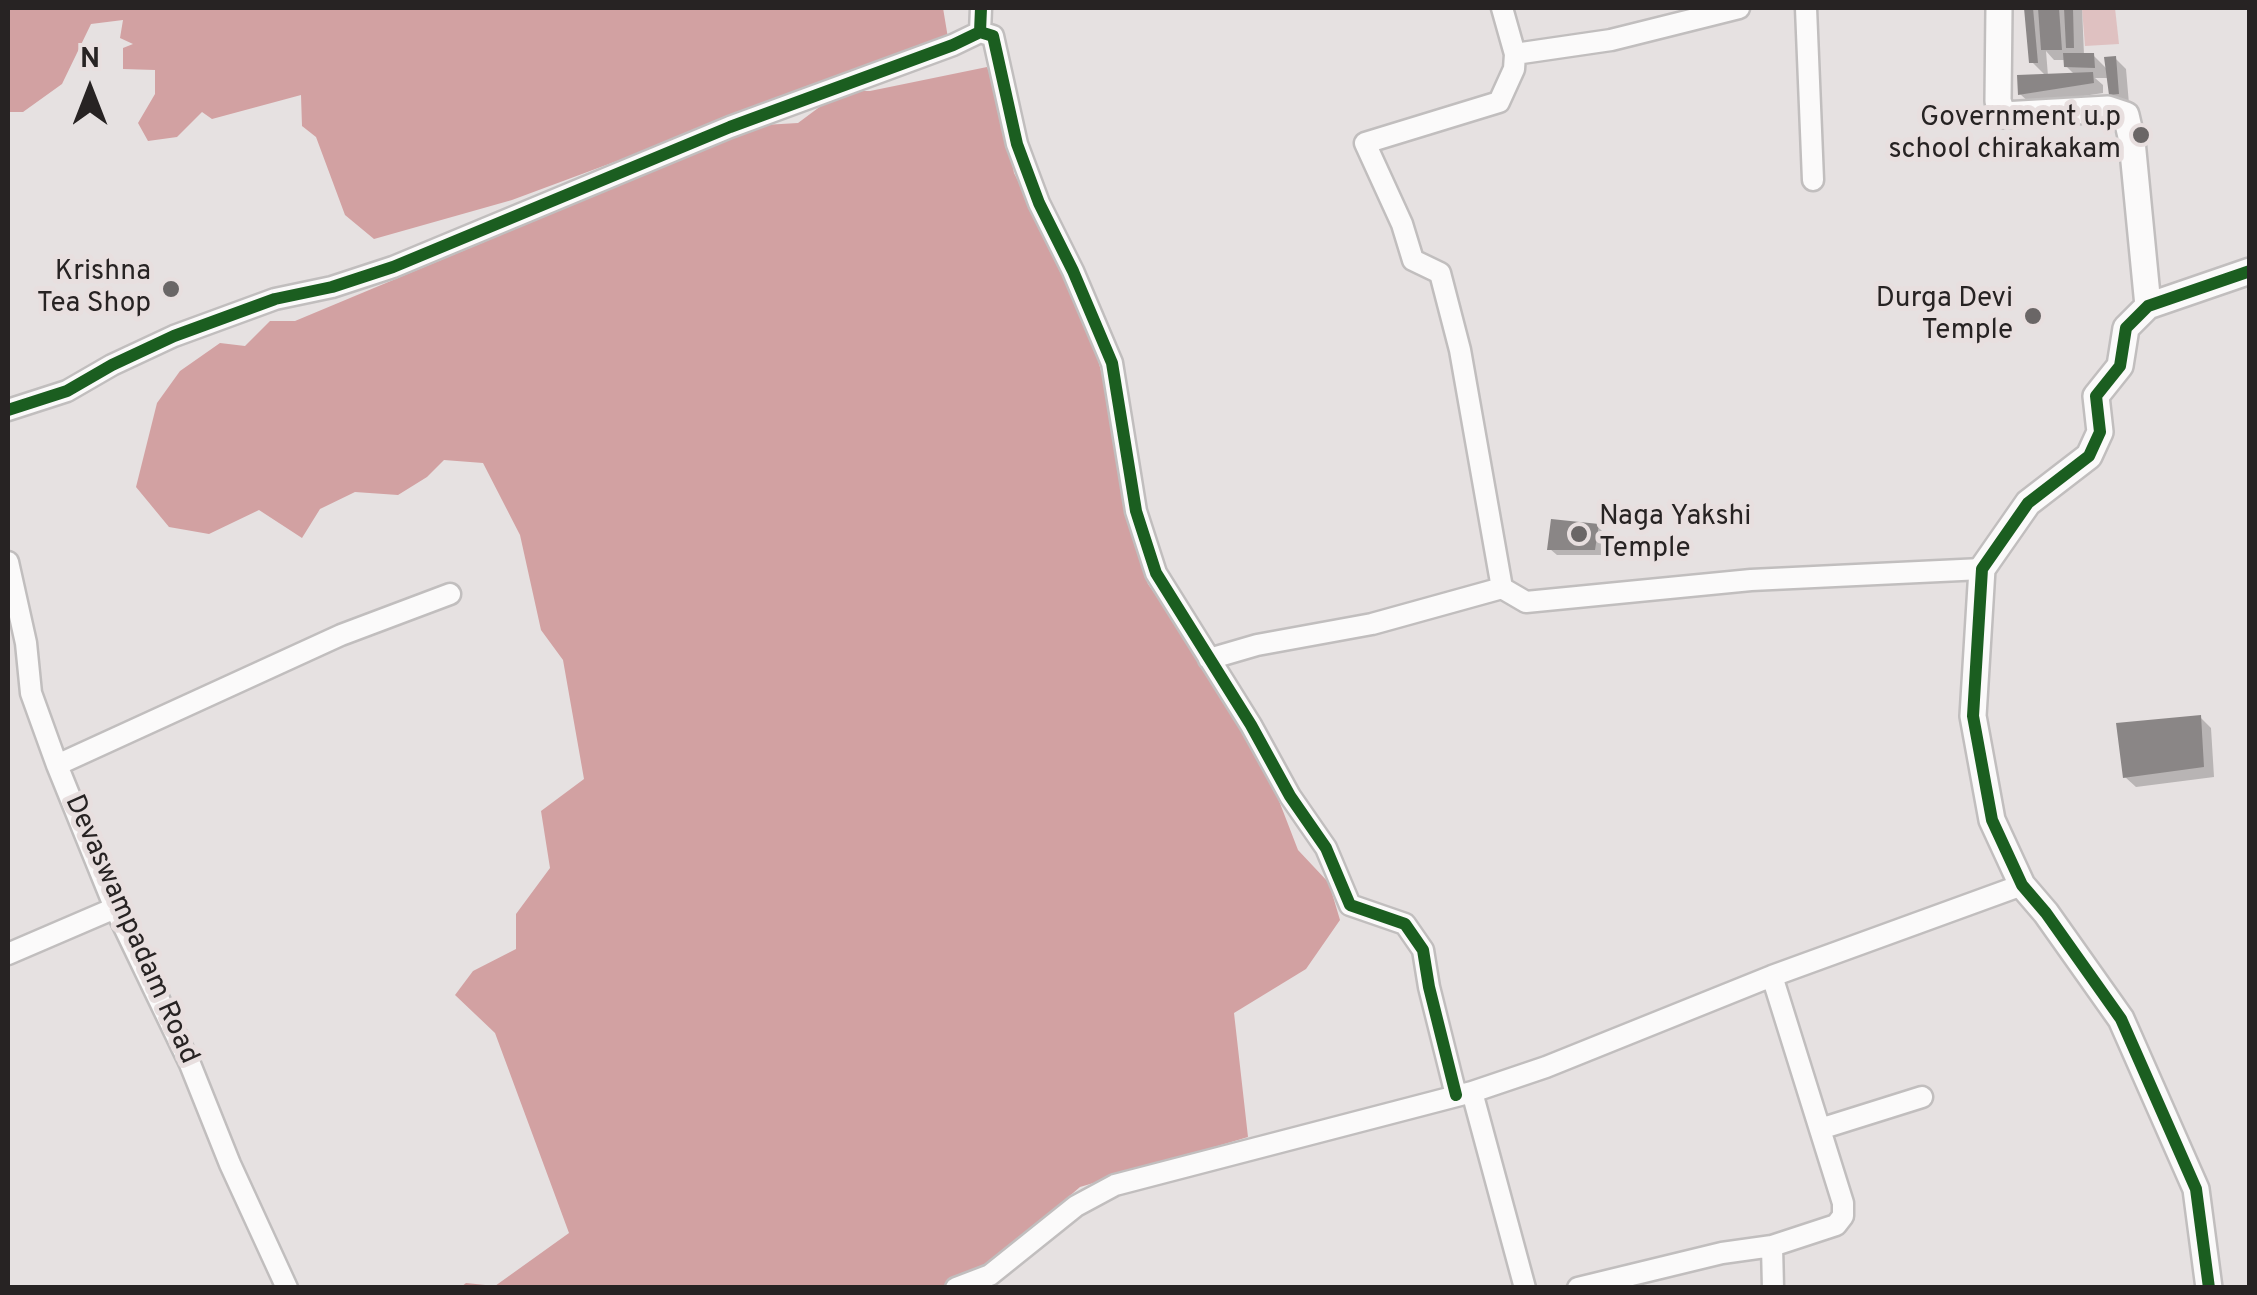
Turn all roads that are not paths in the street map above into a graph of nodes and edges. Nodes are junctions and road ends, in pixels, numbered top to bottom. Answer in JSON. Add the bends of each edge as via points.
{"nodes":[{"id":1,"x":981,"y":8,"type":"edge"},
{"id":2,"x":1502,"y":8,"type":"edge"},
{"id":3,"x":1739,"y":8,"type":"edge"},
{"id":4,"x":1806,"y":8,"type":"edge"},
{"id":5,"x":1999,"y":8,"type":"edge"},
{"id":6,"x":980,"y":32,"type":"junction"},
{"id":7,"x":1515,"y":54,"type":"junction"},
{"id":8,"x":1813,"y":180,"type":"dead end"},
{"id":9,"x":2250,"y":271,"type":"edge"},
{"id":10,"x":2148,"y":306,"type":"junction"},
{"id":11,"x":8,"y":410,"type":"edge"},
{"id":12,"x":8,"y":562,"type":"edge"},
{"id":13,"x":1982,"y":569,"type":"junction"},
{"id":14,"x":1502,"y":588,"type":"junction"},
{"id":15,"x":450,"y":594,"type":"dead end"},
{"id":16,"x":1209,"y":659,"type":"junction"},
{"id":17,"x":57,"y":765,"type":"junction"},
{"id":18,"x":2022,"y":885,"type":"junction"},
{"id":19,"x":114,"y":908,"type":"junction"},
{"id":20,"x":8,"y":954,"type":"edge"},
{"id":21,"x":1772,"y":976,"type":"junction"},
{"id":22,"x":1464,"y":1094,"type":"junction"},
{"id":23,"x":1922,"y":1097,"type":"dead end"},
{"id":24,"x":1820,"y":1129,"type":"junction"},
{"id":25,"x":1772,"y":1246,"type":"junction"},
{"id":26,"x":287,"y":1288,"type":"edge"},
{"id":27,"x":956,"y":1288,"type":"edge"},
{"id":28,"x":1525,"y":1288,"type":"edge"},
{"id":29,"x":1578,"y":1288,"type":"edge"},
{"id":30,"x":1773,"y":1288,"type":"edge"},
{"id":31,"x":2209,"y":1288,"type":"edge"}],
"edges":[{"from":1,"to":6,"type":"street"},
{"from":2,"to":7,"type":"street"},
{"from":3,"to":7,"type":"street","via":[[1611,40]]},
{"from":4,"to":8,"type":"street"},
{"from":5,"to":10,"type":"street","via":[[2003,115],[2108,109],[2126,116]]},
{"from":6,"to":11,"type":"street","via":[[394,266],[174,336],[66,391]]},
{"from":6,"to":16,"type":"street","via":[[993,36],[1017,144],[1112,363],[1136,512],[1156,573]]},
{"from":7,"to":14,"type":"street","via":[[1498,102],[1365,143],[1413,260],[1440,273]]},
{"from":9,"to":10,"type":"street"},
{"from":10,"to":13,"type":"street","via":[[2126,328],[2120,366],[2096,396],[2100,432],[2089,456],[2028,503]]},
{"from":12,"to":17,"type":"street","name":"Devaswampadam Road","via":[[31,693]]},
{"from":13,"to":14,"type":"street","via":[[1752,580],[1526,602]]},
{"from":13,"to":18,"type":"street","via":[[1973,716],[1992,820]]},
{"from":14,"to":16,"type":"street"},
{"from":15,"to":17,"type":"street","via":[[324,642]]},
{"from":16,"to":22,"type":"street","via":[[1326,848],[1350,905],[1405,924],[1423,950]]},
{"from":17,"to":19,"type":"street","name":"Devaswampadam Road"},
{"from":18,"to":21,"type":"street"},
{"from":18,"to":31,"type":"street","via":[[2134,1046],[2196,1189]]},
{"from":19,"to":20,"type":"street"},
{"from":19,"to":26,"type":"street","name":"Devaswampadam Road"},
{"from":21,"to":22,"type":"street"},
{"from":21,"to":24,"type":"street"},
{"from":22,"to":27,"type":"street","via":[[1115,1185],[1076,1206],[990,1275]]},
{"from":22,"to":28,"type":"street"},
{"from":23,"to":24,"type":"street"},
{"from":24,"to":25,"type":"street","via":[[1843,1216],[1836,1225]]},
{"from":25,"to":29,"type":"street"},
{"from":25,"to":30,"type":"street"}]}
